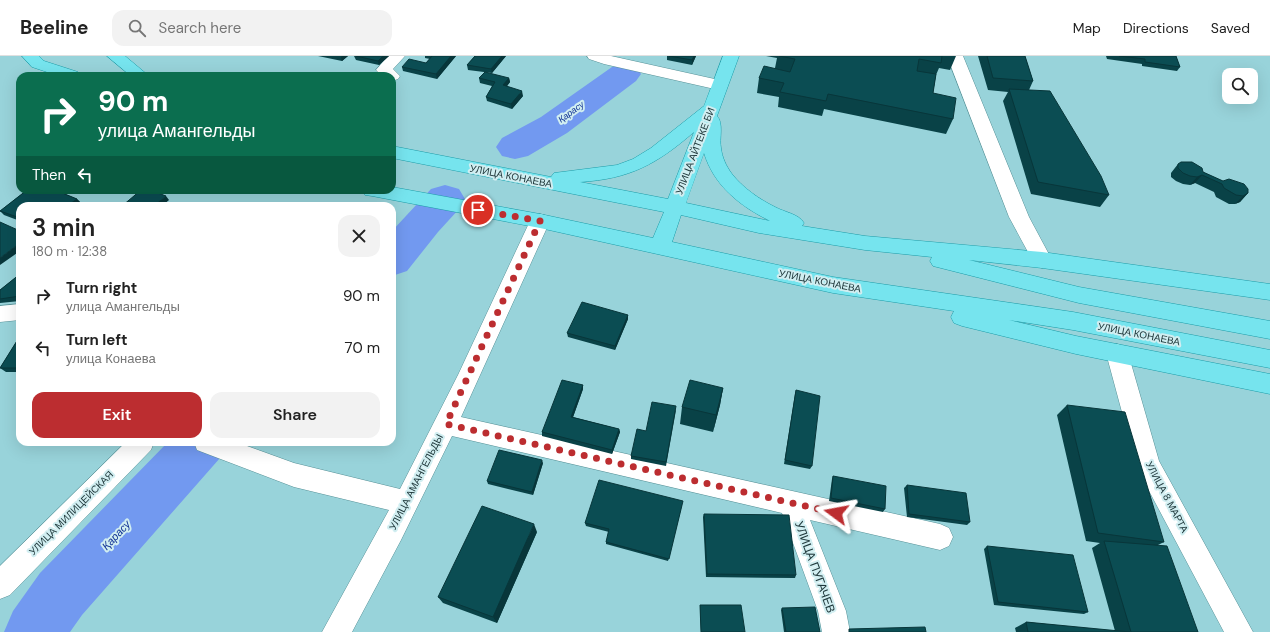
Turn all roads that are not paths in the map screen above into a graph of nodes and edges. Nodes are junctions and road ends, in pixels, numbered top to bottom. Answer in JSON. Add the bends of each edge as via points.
{"nodes":[{"id":1,"x":30,"y":56,"type":"edge"},
{"id":2,"x":49,"y":56,"type":"edge"},
{"id":3,"x":115,"y":56,"type":"edge"},
{"id":4,"x":138,"y":56,"type":"edge"},
{"id":5,"x":397,"y":56,"type":"edge"},
{"id":6,"x":595,"y":56,"type":"edge"},
{"id":7,"x":730,"y":56,"type":"edge"},
{"id":8,"x":956,"y":56,"type":"edge"},
{"id":9,"x":63,"y":72,"type":"edge"},
{"id":10,"x":68,"y":72,"type":"edge"},
{"id":11,"x":136,"y":72,"type":"edge"},
{"id":12,"x":144,"y":72,"type":"edge"},
{"id":13,"x":386,"y":72,"type":"edge"},
{"id":14,"x":719,"y":85,"type":"junction"},
{"id":15,"x":712,"y":108,"type":"junction"},
{"id":16,"x":396,"y":153,"type":"edge"},
{"id":17,"x":517,"y":178,"type":"junction"},
{"id":18,"x":394,"y":194,"type":"edge"},
{"id":19,"x":674,"y":207,"type":"junction"},
{"id":20,"x":540,"y":221,"type":"junction"},
{"id":21,"x":833,"y":238,"type":"junction"},
{"id":22,"x":865,"y":243,"type":"junction"},
{"id":23,"x":660,"y":247,"type":"junction"},
{"id":24,"x":1042,"y":260,"type":"junction"},
{"id":25,"x":833,"y":285,"type":"junction"},
{"id":26,"x":1270,"y":292,"type":"edge"},
{"id":27,"x":16,"y":312,"type":"edge"},
{"id":28,"x":0,"y":314,"type":"edge"},
{"id":29,"x":1270,"y":330,"type":"edge"},
{"id":30,"x":1117,"y":353,"type":"junction"},
{"id":31,"x":1270,"y":359,"type":"edge"},
{"id":32,"x":1270,"y":384,"type":"edge"},
{"id":33,"x":446,"y":424,"type":"junction"},
{"id":34,"x":138,"y":446,"type":"edge"},
{"id":35,"x":216,"y":446,"type":"edge"},
{"id":36,"x":406,"y":502,"type":"junction"},
{"id":37,"x":791,"y":503,"type":"junction"},
{"id":38,"x":940,"y":537,"type":"dead end"},
{"id":39,"x":0,"y":585,"type":"edge"},
{"id":40,"x":336,"y":632,"type":"edge"},
{"id":41,"x":836,"y":632,"type":"edge"},
{"id":42,"x":1239,"y":632,"type":"edge"}],
"edges":[{"from":1,"to":9,"type":"main road","via":[[38,64]]},
{"from":2,"to":10,"type":"main road"},
{"from":3,"to":11,"type":"main road"},
{"from":4,"to":12,"type":"main road","via":[[142,60]]},
{"from":5,"to":13,"type":"street","via":[[384,70]]},
{"from":6,"to":14,"type":"street"},
{"from":7,"to":14,"type":"main road","name":"УЛИЦА АЙТЕКЕ БИ"},
{"from":8,"to":24,"type":"street","via":[[1016,210]]},
{"from":14,"to":15,"type":"main road","name":"УЛИЦА АЙТЕКЕ БИ"},
{"from":15,"to":17,"type":"main road","via":[[672,142],[653,155],[624,169],[591,176]]},
{"from":15,"to":19,"type":"main road","name":"УЛИЦА АЙТЕКЕ БИ"},
{"from":15,"to":21,"type":"main road","via":[[712,152],[721,174],[745,198],[772,215]]},
{"from":16,"to":17,"type":"main road","name":"УЛИЦА КОНАЕВА"},
{"from":17,"to":19,"type":"main road","name":"УЛИЦА КОНАЕВА"},
{"from":18,"to":20,"type":"main road","name":"УЛИЦА КОНАЕВА"},
{"from":19,"to":21,"type":"main road","name":"УЛИЦА КОНАЕВА","via":[[759,226]]},
{"from":19,"to":23,"type":"main road","name":"УЛИЦА АЙТЕКЕ БИ"},
{"from":20,"to":23,"type":"main road","name":"УЛИЦА КОНАЕВА"},
{"from":20,"to":33,"type":"street","name":"УЛИЦА АМАНГЕЛЬДЫ"},
{"from":21,"to":22,"type":"main road","name":"УЛИЦА КОНАЕВА"},
{"from":22,"to":24,"type":"main road","name":"УЛИЦА КОНАЕВА"},
{"from":22,"to":29,"type":"main road","name":"УЛИЦА КОНАЕВА","via":[[1080,295]]},
{"from":23,"to":25,"type":"main road","name":"УЛИЦА КОНАЕВА"},
{"from":24,"to":26,"type":"main road","name":"УЛИЦА КОНАЕВА"},
{"from":25,"to":30,"type":"main road"},
{"from":25,"to":31,"type":"main road","name":"УЛИЦА КОНАЕВА","via":[[1073,321]]},
{"from":27,"to":28,"type":"street"},
{"from":30,"to":32,"type":"main road"},
{"from":30,"to":42,"type":"street","name":"УЛИЦА 8 МАРТА","via":[[1148,464]]},
{"from":33,"to":36,"type":"street","name":"УЛИЦА АМАНГЕЛЬДЫ"},
{"from":33,"to":37,"type":"street","name":"УЛИЦА ПУГАЧЕВ"},
{"from":34,"to":39,"type":"street","name":"УЛИЦА МИЛИЦЕЙСКАЯ"},
{"from":35,"to":36,"type":"street","via":[[294,475]]},
{"from":36,"to":40,"type":"street","name":"УЛИЦА АМАНГЕЛЬДЫ"},
{"from":37,"to":38,"type":"street","name":"УЛИЦА ПУГАЧЕВ"},
{"from":37,"to":41,"type":"street","name":"УЛИЦА ПУГАЧЕВ","via":[[832,611]]}]}
